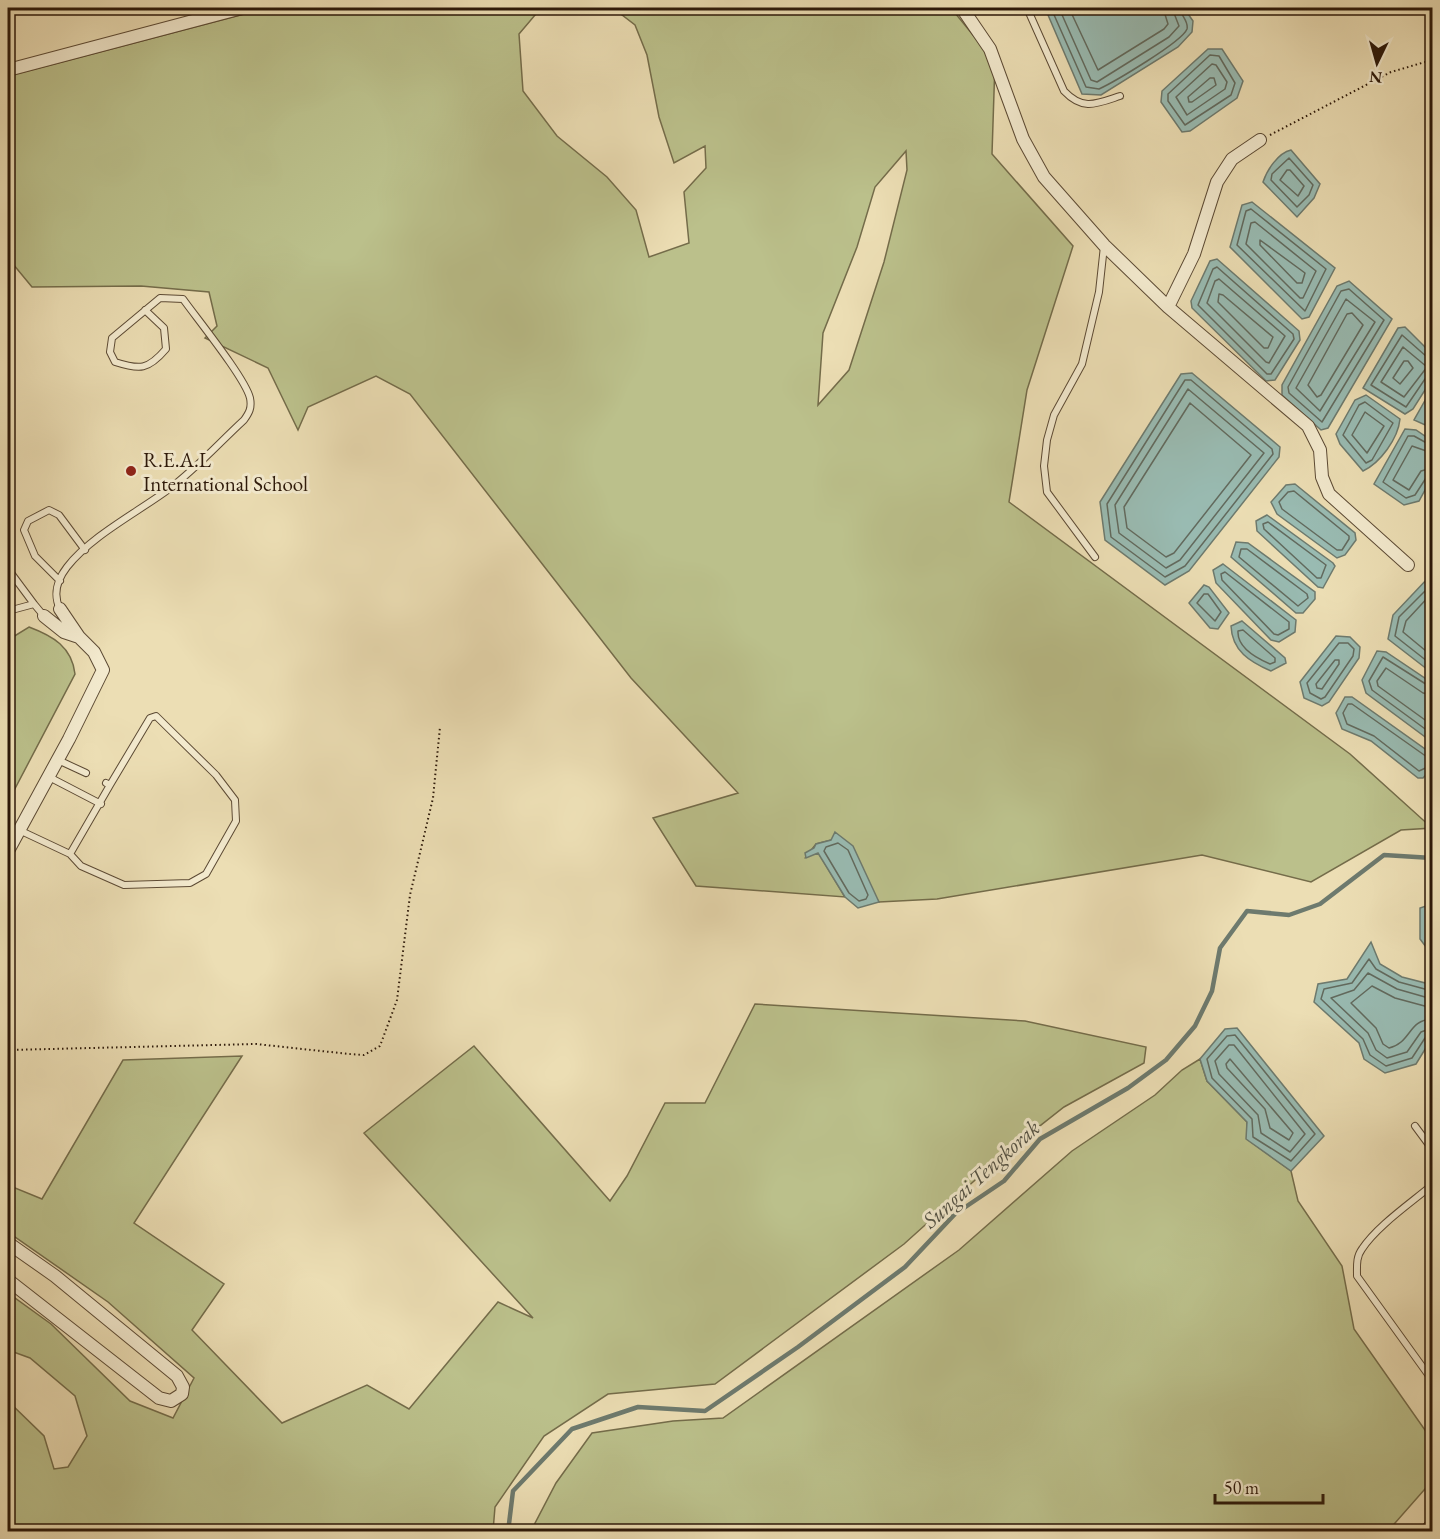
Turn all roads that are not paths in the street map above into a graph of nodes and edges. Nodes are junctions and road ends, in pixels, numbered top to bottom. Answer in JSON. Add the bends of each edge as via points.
{"nodes":[{"id":1,"x":242,"y":8,"type":"edge"},
{"id":2,"x":962,"y":8,"type":"edge"},
{"id":3,"x":1027,"y":8,"type":"edge"},
{"id":4,"x":8,"y":70,"type":"edge"},
{"id":5,"x":1120,"y":96,"type":"dead end"},
{"id":6,"x":1260,"y":140,"type":"road end"},
{"id":7,"x":1104,"y":245,"type":"junction"},
{"id":8,"x":1168,"y":307,"type":"junction"},
{"id":9,"x":145,"y":310,"type":"junction"},
{"id":10,"x":85,"y":550,"type":"junction"},
{"id":11,"x":1095,"y":557,"type":"dead end"},
{"id":12,"x":1408,"y":565,"type":"dead end"},
{"id":13,"x":8,"y":569,"type":"edge"},
{"id":14,"x":60,"y":581,"type":"junction"},
{"id":15,"x":34,"y":604,"type":"junction"},
{"id":16,"x":60,"y":609,"type":"joint"},
{"id":17,"x":8,"y":611,"type":"edge"},
{"id":18,"x":44,"y":616,"type":"joint"},
{"id":19,"x":79,"y":637,"type":"junction"},
{"id":20,"x":58,"y":760,"type":"junction"},
{"id":21,"x":86,"y":773,"type":"dead end"},
{"id":22,"x":49,"y":777,"type":"junction"},
{"id":23,"x":100,"y":804,"type":"junction"},
{"id":24,"x":20,"y":830,"type":"junction"},
{"id":25,"x":8,"y":851,"type":"edge"},
{"id":26,"x":70,"y":854,"type":"junction"},
{"id":27,"x":1415,"y":1126,"type":"dead end"},
{"id":28,"x":1432,"y":1149,"type":"edge"},
{"id":29,"x":1432,"y":1185,"type":"edge"},
{"id":30,"x":8,"y":1243,"type":"edge"},
{"id":31,"x":8,"y":1280,"type":"edge"},
{"id":32,"x":1432,"y":1380,"type":"edge"},
{"id":33,"x":1432,"y":1520,"type":"edge"},
{"id":34,"x":1421,"y":1532,"type":"edge"}],
"edges":[{"from":1,"to":4,"type":"street"},
{"from":2,"to":7,"type":"street","via":[[990,49],[1031,158]]},
{"from":3,"to":5,"type":"lane","via":[[1064,91],[1074,101],[1096,104]]},
{"from":6,"to":8,"type":"street","via":[[1232,159],[1217,182],[1194,255]]},
{"from":7,"to":8,"type":"street"},
{"from":7,"to":11,"type":"lane","via":[[1099,292],[1082,364],[1054,415],[1044,466],[1047,492]]},
{"from":8,"to":12,"type":"street","via":[[1308,426],[1320,450],[1322,477],[1329,494]]},
{"from":9,"to":9,"type":"lane","via":[[112,338],[110,352],[115,362],[137,369],[154,362],[166,349],[164,328]]},
{"from":9,"to":10,"type":"lane","via":[[160,298],[183,300],[238,376],[251,409],[172,487]]},
{"from":10,"to":14,"type":"lane"},
{"from":10,"to":14,"type":"lane","via":[[59,515],[49,510],[28,521],[24,530],[35,556]]},
{"from":13,"to":15,"type":"lane"},
{"from":14,"to":16,"type":"lane","via":[[55,597]]},
{"from":15,"to":17,"type":"lane"},
{"from":15,"to":18,"type":"lane"},
{"from":16,"to":19,"type":"street"},
{"from":18,"to":19,"type":"street","via":[[64,632]]},
{"from":19,"to":20,"type":"street","via":[[94,652],[103,670]]},
{"from":20,"to":21,"type":"lane"},
{"from":20,"to":22,"type":"street"},
{"from":22,"to":23,"type":"lane"},
{"from":22,"to":24,"type":"street"},
{"from":23,"to":26,"type":"lane"},
{"from":23,"to":26,"type":"lane","via":[[108,784],[150,718],[156,716],[216,775],[235,800],[236,821],[206,874],[190,883],[124,885],[81,866]]},
{"from":24,"to":25,"type":"street"},
{"from":24,"to":26,"type":"lane"},
{"from":27,"to":28,"type":"lane"},
{"from":29,"to":32,"type":"lane","via":[[1370,1239],[1356,1262],[1358,1276]]},
{"from":30,"to":31,"type":"street","via":[[55,1276],[177,1376],[183,1387],[179,1398],[159,1398]]},
{"from":33,"to":34,"type":"lane"}]}
